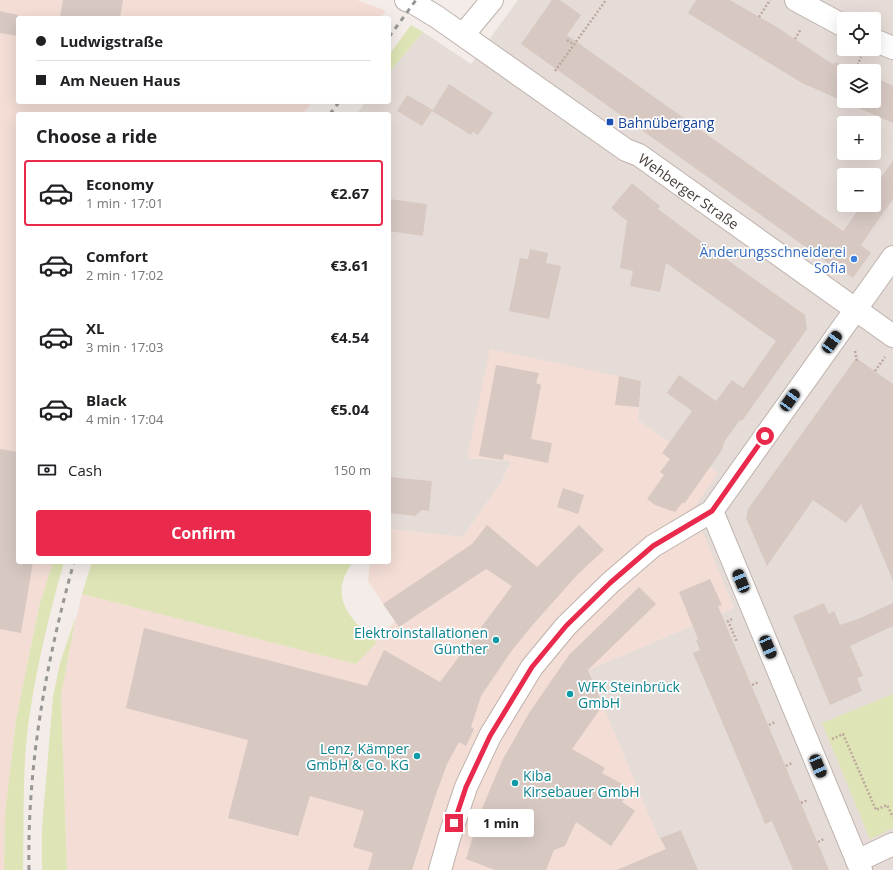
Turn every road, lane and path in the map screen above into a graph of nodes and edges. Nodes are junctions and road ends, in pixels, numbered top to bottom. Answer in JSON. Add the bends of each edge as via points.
{"nodes":[{"id":1,"x":406,"y":0,"type":"edge"},
{"id":2,"x":492,"y":0,"type":"edge"},
{"id":3,"x":606,"y":0,"type":"edge"},
{"id":4,"x":770,"y":0,"type":"edge"},
{"id":5,"x":796,"y":0,"type":"edge"},
{"id":6,"x":759,"y":17,"type":"dead end"},
{"id":7,"x":837,"y":22,"type":"edge"},
{"id":8,"x":804,"y":24,"type":"dead end"},
{"id":9,"x":463,"y":35,"type":"junction"},
{"id":10,"x":795,"y":39,"type":"dead end"},
{"id":11,"x":567,"y":40,"type":"dead end"},
{"id":12,"x":573,"y":44,"type":"junction"},
{"id":13,"x":881,"y":47,"type":"edge"},
{"id":14,"x":893,"y":48,"type":"edge"},
{"id":15,"x":541,"y":91,"type":"junction"},
{"id":16,"x":893,"y":257,"type":"edge"},
{"id":17,"x":856,"y":309,"type":"junction"},
{"id":18,"x":893,"y":336,"type":"edge"},
{"id":19,"x":712,"y":511,"type":"junction"},
{"id":20,"x":829,"y":740,"type":"dead end"},
{"id":21,"x":893,"y":817,"type":"edge"},
{"id":22,"x":893,"y":844,"type":"edge"},
{"id":23,"x":859,"y":865,"type":"edge"},
{"id":24,"x":440,"y":870,"type":"edge"}],
"edges":[{"from":1,"to":9,"type":"street","name":"Wehberger Straße","via":[[428,10]]},
{"from":2,"to":9,"type":"street"},
{"from":3,"to":12,"type":"path"},
{"from":4,"to":6,"type":"path"},
{"from":5,"to":7,"type":"street"},
{"from":8,"to":10,"type":"path"},
{"from":9,"to":15,"type":"street","name":"Wehberger Straße"},
{"from":11,"to":12,"type":"path"},
{"from":12,"to":15,"type":"path"},
{"from":13,"to":14,"type":"street"},
{"from":15,"to":17,"type":"street","name":"Wehberger Straße","via":[[626,150],[639,155]]},
{"from":16,"to":17,"type":"street"},
{"from":17,"to":18,"type":"street","name":"Wehberger Straße"},
{"from":17,"to":19,"type":"street"},
{"from":19,"to":23,"type":"street"},
{"from":19,"to":24,"type":"street","via":[[653,546],[610,583],[566,626],[532,667],[490,736],[466,787]]},
{"from":20,"to":21,"type":"path","via":[[843,734],[876,810],[887,805]]},
{"from":22,"to":23,"type":"street"}]}
